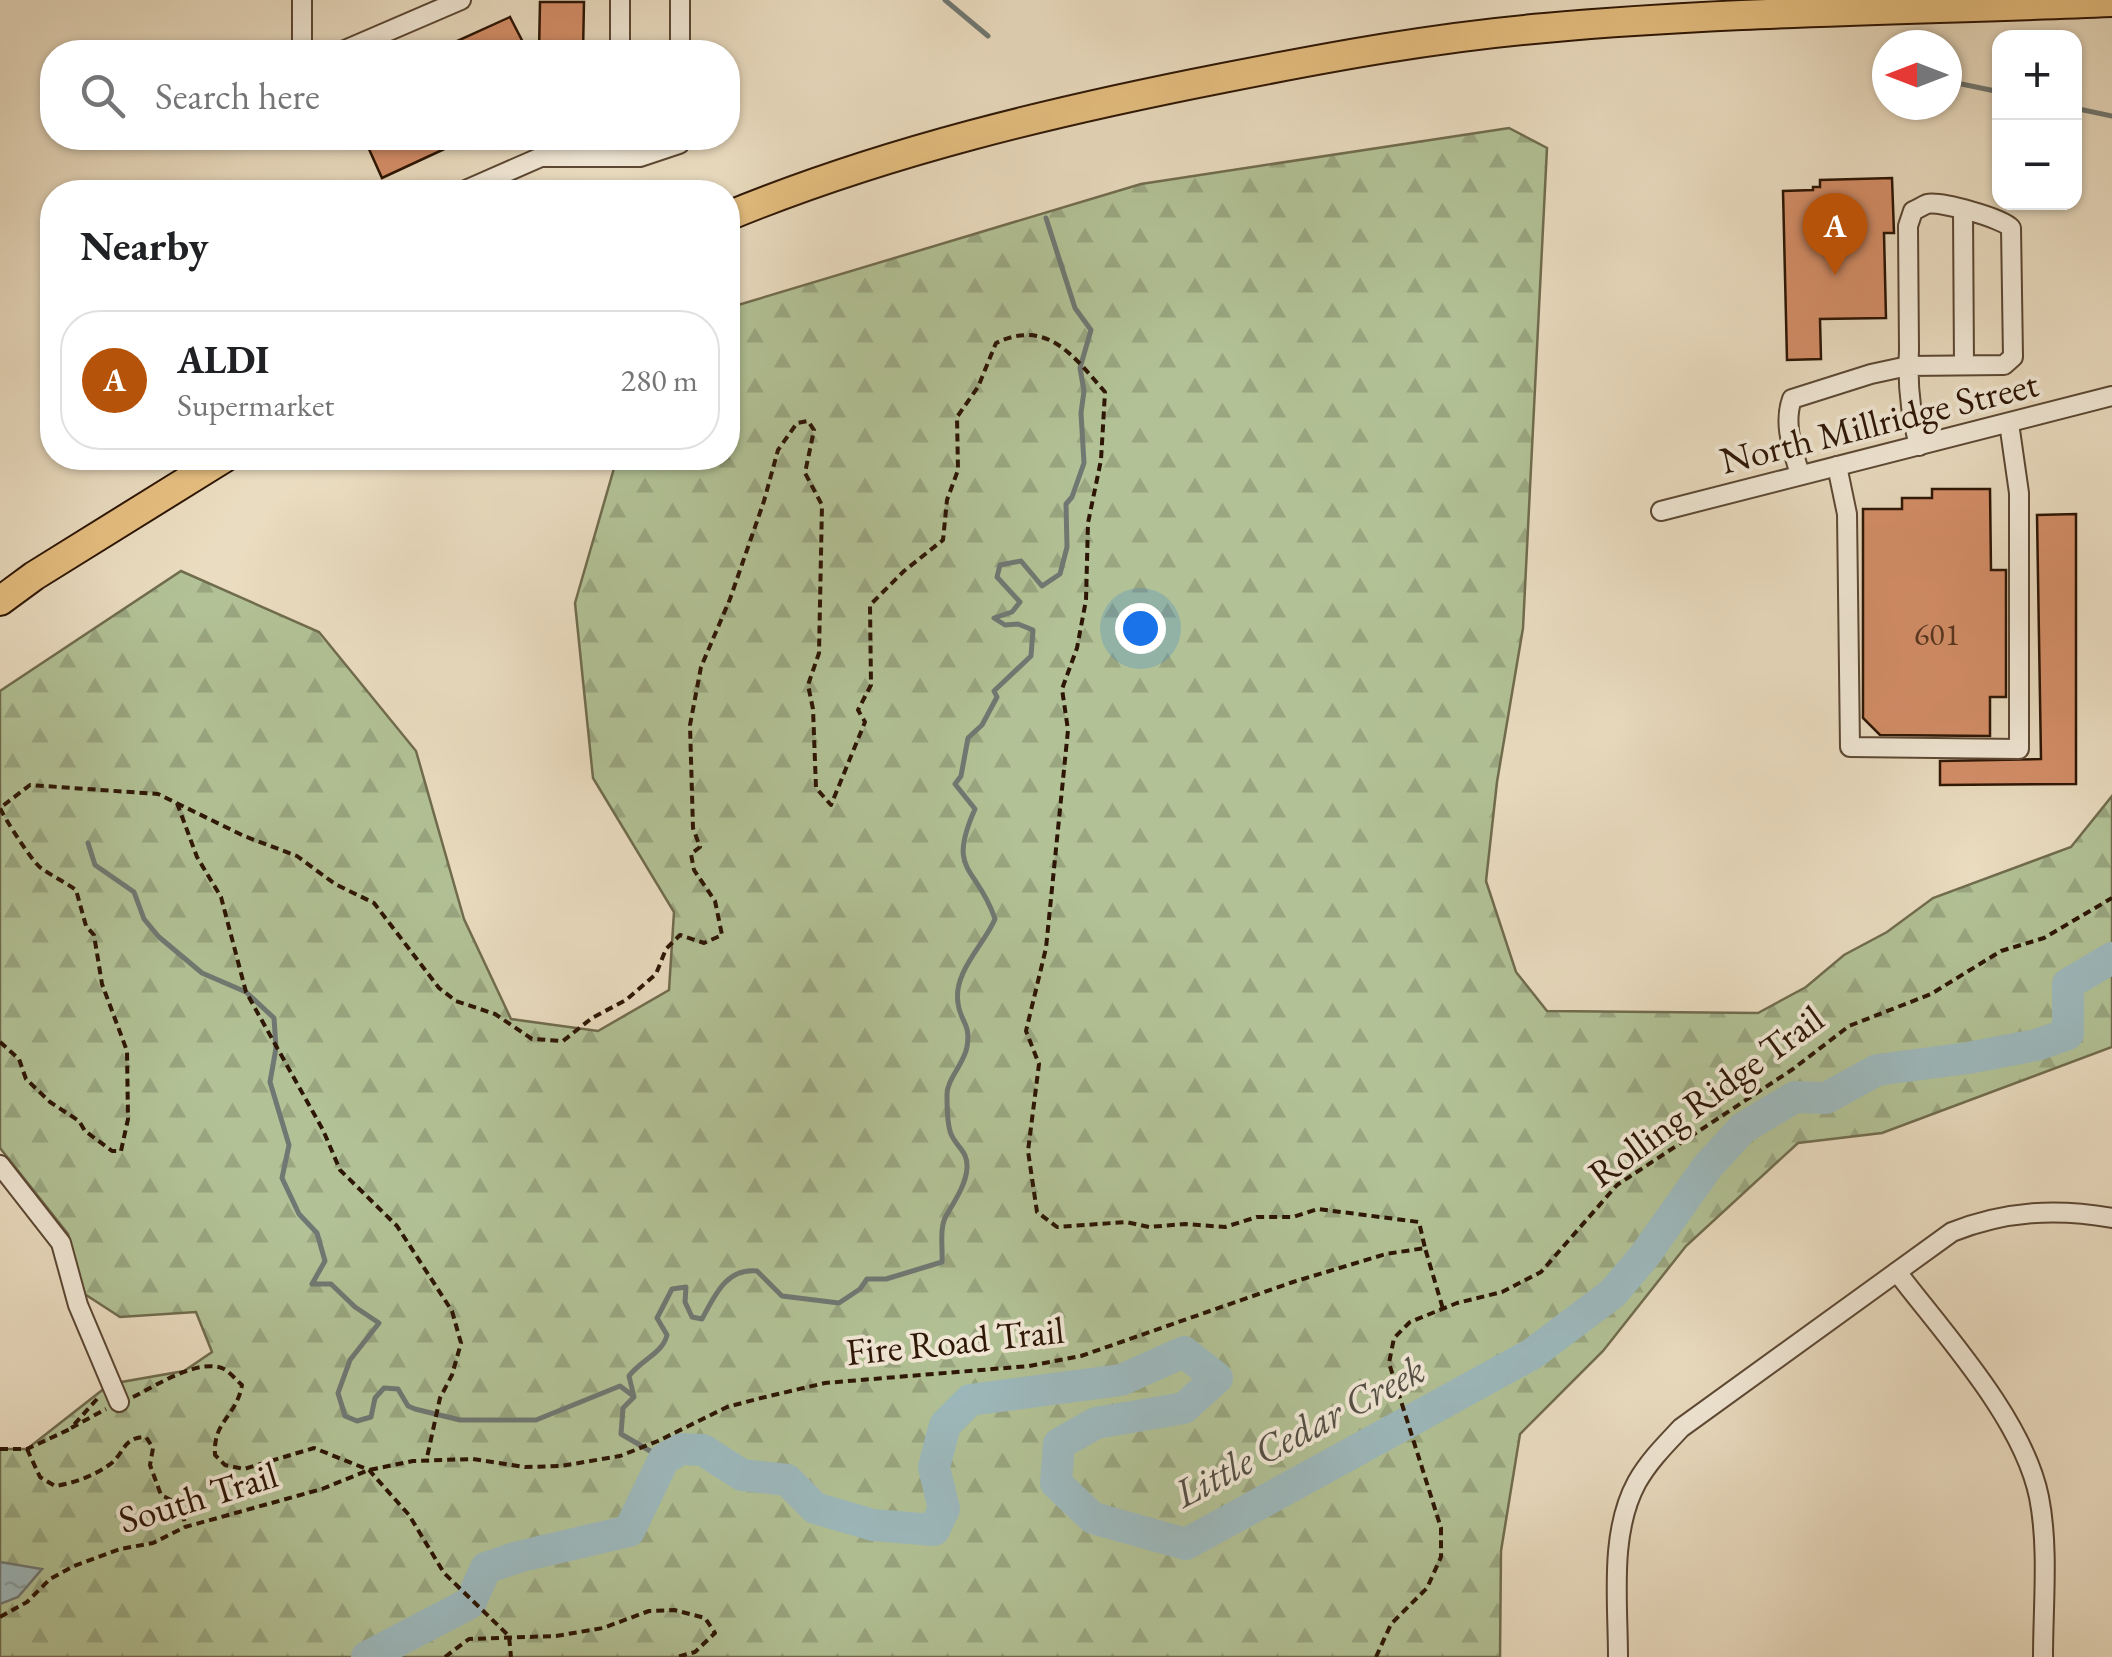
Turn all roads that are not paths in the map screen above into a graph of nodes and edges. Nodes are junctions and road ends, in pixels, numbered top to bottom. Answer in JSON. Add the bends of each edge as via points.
{"nodes":[{"id":1,"x":302,"y":0,"type":"edge"},
{"id":2,"x":461,"y":0,"type":"edge"},
{"id":3,"x":620,"y":0,"type":"edge"},
{"id":4,"x":680,"y":0,"type":"edge"},
{"id":5,"x":2112,"y":2,"type":"edge"},
{"id":6,"x":302,"y":40,"type":"edge"},
{"id":7,"x":368,"y":40,"type":"edge"},
{"id":8,"x":620,"y":40,"type":"edge"},
{"id":9,"x":680,"y":40,"type":"edge"},
{"id":10,"x":597,"y":150,"type":"edge"},
{"id":11,"x":627,"y":150,"type":"edge"},
{"id":12,"x":660,"y":150,"type":"edge"},
{"id":13,"x":488,"y":180,"type":"edge"},
{"id":14,"x":1963,"y":210,"type":"junction"},
{"id":15,"x":740,"y":211,"type":"edge"},
{"id":16,"x":1908,"y":366,"type":"junction"},
{"id":17,"x":1964,"y":366,"type":"junction"},
{"id":18,"x":2112,"y":396,"type":"edge"},
{"id":19,"x":2008,"y":423,"type":"junction"},
{"id":20,"x":1920,"y":446,"type":"junction"},
{"id":21,"x":1837,"y":466,"type":"junction"},
{"id":22,"x":205,"y":470,"type":"edge"},
{"id":23,"x":1800,"y":474,"type":"junction"},
{"id":24,"x":1661,"y":511,"type":"dead end"},
{"id":25,"x":0,"y":601,"type":"edge"},
{"id":26,"x":0,"y":1165,"type":"edge"},
{"id":27,"x":2112,"y":1218,"type":"edge"},
{"id":28,"x":1897,"y":1272,"type":"junction"},
{"id":29,"x":118,"y":1402,"type":"road end"},
{"id":30,"x":1618,"y":1657,"type":"edge"},
{"id":31,"x":2044,"y":1657,"type":"edge"}],
"edges":[{"from":1,"to":6,"type":"street"},
{"from":2,"to":7,"type":"street"},
{"from":3,"to":8,"type":"street"},
{"from":4,"to":9,"type":"street"},
{"from":5,"to":15,"type":"highway","via":[[1653,19],[1368,50],[1056,113]]},
{"from":10,"to":13,"type":"street","via":[[541,157]]},
{"from":11,"to":12,"type":"street","via":[[640,156]]},
{"from":14,"to":16,"type":"street","via":[[1930,203],[1909,219]]},
{"from":14,"to":17,"type":"street"},
{"from":14,"to":17,"type":"street","via":[[2011,228],[2014,352],[2004,365]]},
{"from":16,"to":17,"type":"street"},
{"from":16,"to":20,"type":"street","via":[[1908,404]]},
{"from":16,"to":23,"type":"street","via":[[1792,399],[1788,429]]},
{"from":18,"to":19,"type":"street","name":"North Millridge Street"},
{"from":19,"to":20,"type":"street","name":"North Millridge Street"},
{"from":19,"to":21,"type":"street","via":[[2020,492],[2018,748],[1850,747],[1847,514]]},
{"from":20,"to":21,"type":"street","name":"North Millridge Street"},
{"from":21,"to":23,"type":"street","name":"North Millridge Street"},
{"from":22,"to":25,"type":"highway"},
{"from":23,"to":24,"type":"street","name":"North Millridge Street"},
{"from":26,"to":29,"type":"street","via":[[60,1242]]},
{"from":27,"to":28,"type":"street","via":[[2047,1211],[1974,1224],[1935,1242]]},
{"from":28,"to":30,"type":"street","via":[[1681,1428],[1654,1456],[1636,1483],[1620,1539]]},
{"from":28,"to":31,"type":"street","via":[[1989,1395],[2031,1470],[2042,1526]]}]}
